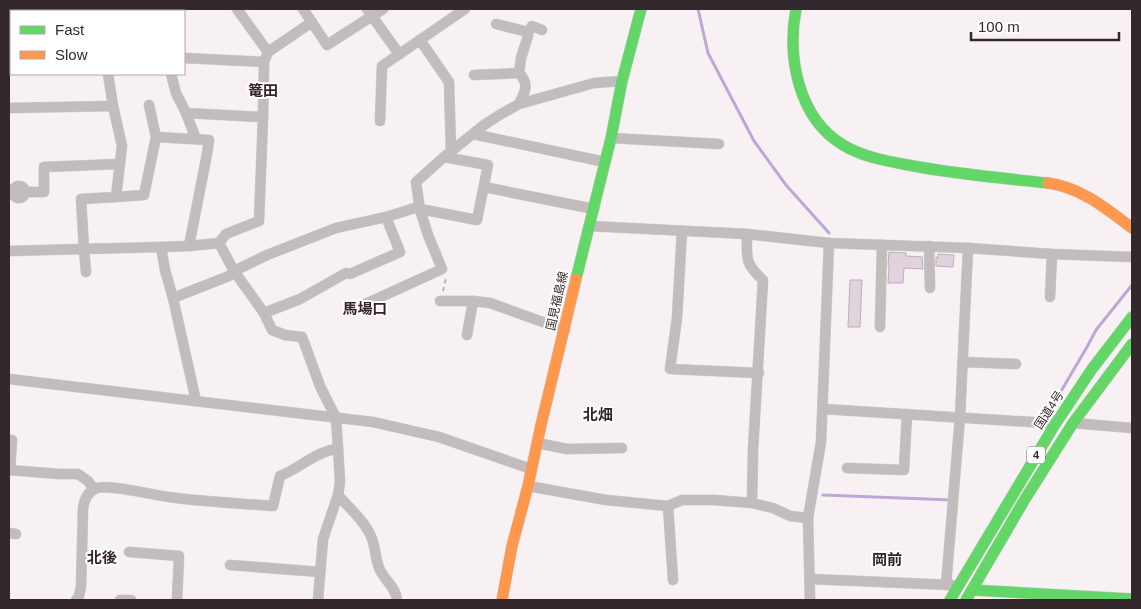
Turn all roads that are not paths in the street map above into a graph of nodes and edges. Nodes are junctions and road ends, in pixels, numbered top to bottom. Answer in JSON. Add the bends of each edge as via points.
{"nodes":[{"id":1,"x":237,"y":9,"type":"edge"},
{"id":2,"x":303,"y":9,"type":"edge"},
{"id":3,"x":383,"y":9,"type":"edge"},
{"id":4,"x":465,"y":9,"type":"edge"},
{"id":5,"x":641,"y":9,"type":"edge"},
{"id":6,"x":796,"y":9,"type":"edge"},
{"id":7,"x":370,"y":12,"type":"edge"},
{"id":8,"x":312,"y":22,"type":"junction"},
{"id":9,"x":496,"y":24,"type":"dead end"},
{"id":10,"x":542,"y":30,"type":"dead end"},
{"id":11,"x":528,"y":32,"type":"junction"},
{"id":12,"x":420,"y":40,"type":"junction"},
{"id":13,"x":268,"y":52,"type":"junction"},
{"id":14,"x":399,"y":54,"type":"junction"},
{"id":15,"x":185,"y":58,"type":"edge"},
{"id":16,"x":264,"y":62,"type":"junction"},
{"id":17,"x":519,"y":73,"type":"junction"},
{"id":18,"x":108,"y":75,"type":"edge"},
{"id":19,"x":170,"y":75,"type":"edge"},
{"id":20,"x":474,"y":75,"type":"dead end"},
{"id":21,"x":622,"y":81,"type":"junction"},
{"id":22,"x":519,"y":104,"type":"junction"},
{"id":23,"x":149,"y":105,"type":"dead end"},
{"id":24,"x":113,"y":106,"type":"junction"},
{"id":25,"x":9,"y":108,"type":"edge"},
{"id":26,"x":186,"y":113,"type":"junction"},
{"id":27,"x":263,"y":117,"type":"junction"},
{"id":28,"x":380,"y":121,"type":"dead end"},
{"id":29,"x":473,"y":134,"type":"junction"},
{"id":30,"x":156,"y":137,"type":"junction"},
{"id":31,"x":612,"y":138,"type":"junction"},
{"id":32,"x":196,"y":139,"type":"junction"},
{"id":33,"x":719,"y":144,"type":"dead end"},
{"id":34,"x":448,"y":154,"type":"junction"},
{"id":35,"x":605,"y":162,"type":"junction"},
{"id":36,"x":119,"y":164,"type":"junction"},
{"id":37,"x":484,"y":187,"type":"junction"},
{"id":38,"x":11,"y":192,"type":"edge"},
{"id":39,"x":116,"y":197,"type":"junction"},
{"id":40,"x":420,"y":210,"type":"junction"},
{"id":41,"x":594,"y":210,"type":"junction"},
{"id":42,"x":386,"y":217,"type":"junction"},
{"id":43,"x":589,"y":226,"type":"junction"},
{"id":44,"x":1132,"y":228,"type":"edge"},
{"id":45,"x":682,"y":231,"type":"junction"},
{"id":46,"x":747,"y":234,"type":"junction"},
{"id":47,"x":220,"y":243,"type":"junction"},
{"id":48,"x":830,"y":243,"type":"junction"},
{"id":49,"x":882,"y":245,"type":"junction"},
{"id":50,"x":189,"y":246,"type":"junction"},
{"id":51,"x":930,"y":246,"type":"junction"},
{"id":52,"x":161,"y":247,"type":"junction"},
{"id":53,"x":968,"y":248,"type":"junction"},
{"id":54,"x":84,"y":249,"type":"junction"},
{"id":55,"x":9,"y":250,"type":"edge"},
{"id":56,"x":1052,"y":254,"type":"junction"},
{"id":57,"x":1132,"y":258,"type":"edge"},
{"id":58,"x":234,"y":271,"type":"junction"},
{"id":59,"x":86,"y":272,"type":"dead end"},
{"id":60,"x":930,"y":288,"type":"dead end"},
{"id":61,"x":1050,"y":297,"type":"dead end"},
{"id":62,"x":173,"y":298,"type":"junction"},
{"id":63,"x":440,"y":301,"type":"road end"},
{"id":64,"x":474,"y":301,"type":"junction"},
{"id":65,"x":361,"y":306,"type":"dead end"},
{"id":66,"x":264,"y":313,"type":"junction"},
{"id":67,"x":1132,"y":317,"type":"edge"},
{"id":68,"x":880,"y":327,"type":"dead end"},
{"id":69,"x":565,"y":330,"type":"junction"},
{"id":70,"x":466,"y":335,"type":"dead end"},
{"id":71,"x":1132,"y":344,"type":"edge"},
{"id":72,"x":963,"y":362,"type":"junction"},
{"id":73,"x":1016,"y":364,"type":"dead end"},
{"id":74,"x":758,"y":373,"type":"junction"},
{"id":75,"x":9,"y":379,"type":"edge"},
{"id":76,"x":196,"y":401,"type":"junction"},
{"id":77,"x":823,"y":409,"type":"junction"},
{"id":78,"x":907,"y":414,"type":"junction"},
{"id":79,"x":959,"y":416,"type":"junction"},
{"id":80,"x":336,"y":418,"type":"junction"},
{"id":81,"x":1073,"y":423,"type":"junction"},
{"id":82,"x":1054,"y":426,"type":"junction"},
{"id":83,"x":1132,"y":428,"type":"edge"},
{"id":84,"x":12,"y":440,"type":"dead end"},
{"id":85,"x":537,"y":443,"type":"junction"},
{"id":86,"x":338,"y":448,"type":"junction"},
{"id":87,"x":622,"y":448,"type":"dead end"},
{"id":88,"x":847,"y":468,"type":"dead end"},
{"id":89,"x":532,"y":469,"type":"junction"},
{"id":90,"x":10,"y":470,"type":"edge"},
{"id":91,"x":528,"y":486,"type":"junction"},
{"id":92,"x":94,"y":489,"type":"junction"},
{"id":93,"x":338,"y":495,"type":"junction"},
{"id":94,"x":752,"y":503,"type":"junction"},
{"id":95,"x":668,"y":506,"type":"junction"},
{"id":96,"x":808,"y":518,"type":"junction"},
{"id":97,"x":129,"y":552,"type":"dead end"},
{"id":98,"x":230,"y":565,"type":"dead end"},
{"id":99,"x":320,"y":572,"type":"junction"},
{"id":100,"x":810,"y":579,"type":"junction"},
{"id":101,"x":672,"y":580,"type":"dead end"},
{"id":102,"x":946,"y":585,"type":"junction"},
{"id":103,"x":959,"y":585,"type":"junction"},
{"id":104,"x":969,"y":595,"type":"edge"},
{"id":105,"x":1132,"y":599,"type":"edge"},
{"id":106,"x":76,"y":600,"type":"edge"},
{"id":107,"x":120,"y":600,"type":"edge"},
{"id":108,"x":131,"y":600,"type":"edge"},
{"id":109,"x":177,"y":600,"type":"edge"},
{"id":110,"x":318,"y":600,"type":"edge"},
{"id":111,"x":397,"y":600,"type":"edge"},
{"id":112,"x":502,"y":600,"type":"edge"},
{"id":113,"x":810,"y":600,"type":"edge"},
{"id":114,"x":950,"y":600,"type":"edge"}],
"edges":[{"from":1,"to":13,"type":"street"},
{"from":2,"to":8,"type":"street"},
{"from":3,"to":7,"type":"street"},
{"from":4,"to":12,"type":"street"},
{"from":5,"to":21,"type":"main road","name":"国見福島線"},
{"from":6,"to":44,"type":"main road","via":[[794,45],[800,86],[813,116],[836,140],[871,157],[897,163],[948,173],[1063,186],[1086,196]]},
{"from":7,"to":8,"type":"street","via":[[327,45]]},
{"from":7,"to":14,"type":"street"},
{"from":8,"to":13,"type":"street"},
{"from":9,"to":11,"type":"street"},
{"from":10,"to":11,"type":"street","via":[[532,26]]},
{"from":11,"to":17,"type":"street"},
{"from":12,"to":14,"type":"street"},
{"from":12,"to":34,"type":"street","via":[[449,82]]},
{"from":13,"to":16,"type":"street"},
{"from":14,"to":28,"type":"street","via":[[382,66]]},
{"from":15,"to":16,"type":"street"},
{"from":16,"to":27,"type":"street"},
{"from":17,"to":20,"type":"street"},
{"from":17,"to":22,"type":"street","via":[[525,79],[526,90]]},
{"from":18,"to":24,"type":"street"},
{"from":19,"to":26,"type":"street"},
{"from":21,"to":22,"type":"street","via":[[594,83]]},
{"from":21,"to":31,"type":"main road","name":"国見福島線"},
{"from":22,"to":29,"type":"street"},
{"from":23,"to":30,"type":"street"},
{"from":24,"to":25,"type":"street"},
{"from":24,"to":36,"type":"street","via":[[122,146]]},
{"from":26,"to":27,"type":"street"},
{"from":26,"to":32,"type":"street"},
{"from":27,"to":47,"type":"street","via":[[259,221],[226,234]]},
{"from":29,"to":34,"type":"street"},
{"from":29,"to":35,"type":"street"},
{"from":30,"to":32,"type":"street"},
{"from":30,"to":39,"type":"street","via":[[144,195]]},
{"from":31,"to":33,"type":"street"},
{"from":31,"to":35,"type":"main road","name":"国見福島線"},
{"from":32,"to":50,"type":"street","via":[[209,140]]},
{"from":34,"to":37,"type":"street","via":[[488,165]]},
{"from":34,"to":40,"type":"street","via":[[416,182]]},
{"from":35,"to":41,"type":"main road","name":"国見福島線"},
{"from":36,"to":38,"type":"street","via":[[44,167],[44,192],[26,192],[21,198]]},
{"from":36,"to":39,"type":"street"},
{"from":37,"to":40,"type":"street","via":[[477,220]]},
{"from":37,"to":41,"type":"street"},
{"from":39,"to":54,"type":"street","via":[[81,199]]},
{"from":40,"to":42,"type":"street","via":[[415,208]]},
{"from":40,"to":65,"type":"street","via":[[442,270]]},
{"from":41,"to":43,"type":"main road","name":"国見福島線"},
{"from":42,"to":58,"type":"street","via":[[336,228]]},
{"from":42,"to":66,"type":"street","via":[[400,252],[346,273],[300,299]]},
{"from":43,"to":45,"type":"street"},
{"from":43,"to":69,"type":"main road","name":"国見福島線"},
{"from":45,"to":46,"type":"street"},
{"from":45,"to":74,"type":"street","via":[[670,369]]},
{"from":46,"to":48,"type":"street"},
{"from":46,"to":74,"type":"street","via":[[747,260],[763,280]]},
{"from":47,"to":50,"type":"street"},
{"from":47,"to":58,"type":"street"},
{"from":48,"to":49,"type":"street"},
{"from":48,"to":77,"type":"street"},
{"from":49,"to":51,"type":"street"},
{"from":49,"to":68,"type":"street"},
{"from":50,"to":52,"type":"street"},
{"from":51,"to":53,"type":"street"},
{"from":51,"to":60,"type":"street"},
{"from":52,"to":54,"type":"street"},
{"from":52,"to":62,"type":"street"},
{"from":53,"to":56,"type":"street"},
{"from":53,"to":72,"type":"street"},
{"from":54,"to":55,"type":"street"},
{"from":54,"to":59,"type":"street"},
{"from":56,"to":57,"type":"street"},
{"from":56,"to":61,"type":"street"},
{"from":58,"to":62,"type":"street","via":[[229,276]]},
{"from":58,"to":66,"type":"street"},
{"from":62,"to":76,"type":"street"},
{"from":63,"to":64,"type":"street"},
{"from":64,"to":69,"type":"street","via":[[490,303]]},
{"from":64,"to":70,"type":"street"},
{"from":66,"to":80,"type":"street","via":[[272,330],[302,337]]},
{"from":67,"to":82,"type":"main road","name":"国道4号","number":"4"},
{"from":69,"to":85,"type":"main road","name":"国見福島線"},
{"from":71,"to":81,"type":"main road","number":"4"},
{"from":72,"to":73,"type":"street"},
{"from":72,"to":79,"type":"street"},
{"from":74,"to":94,"type":"street"},
{"from":75,"to":76,"type":"street"},
{"from":76,"to":80,"type":"street"},
{"from":77,"to":78,"type":"street"},
{"from":77,"to":96,"type":"street","via":[[821,442]]},
{"from":78,"to":79,"type":"street"},
{"from":78,"to":88,"type":"street","via":[[904,470]]},
{"from":79,"to":82,"type":"street"},
{"from":79,"to":102,"type":"street"},
{"from":80,"to":86,"type":"street"},
{"from":80,"to":89,"type":"street","via":[[374,422],[438,437]]},
{"from":81,"to":83,"type":"street"},
{"from":81,"to":104,"type":"main road","number":"4"},
{"from":82,"to":103,"type":"main road","name":"国道4号","number":"4"},
{"from":84,"to":90,"type":"street"},
{"from":85,"to":87,"type":"street","via":[[567,449]]},
{"from":85,"to":89,"type":"main road","name":"国見福島線"},
{"from":86,"to":92,"type":"street","via":[[326,451],[280,476],[273,506],[171,497],[114,488]]},
{"from":86,"to":93,"type":"street"},
{"from":89,"to":91,"type":"main road","name":"国見福島線"},
{"from":90,"to":92,"type":"street","via":[[78,474]]},
{"from":91,"to":95,"type":"street","via":[[606,500]]},
{"from":91,"to":112,"type":"main road","name":"国見福島線"},
{"from":92,"to":106,"type":"street","via":[[84,501],[81,587]]},
{"from":93,"to":99,"type":"street","via":[[323,539]]},
{"from":93,"to":111,"type":"street","via":[[372,538],[381,571]]},
{"from":94,"to":95,"type":"street","via":[[682,500]]},
{"from":94,"to":96,"type":"street","via":[[790,516]]},
{"from":95,"to":101,"type":"street"},
{"from":96,"to":100,"type":"street"},
{"from":97,"to":109,"type":"street","via":[[180,556]]},
{"from":98,"to":99,"type":"street"},
{"from":99,"to":110,"type":"street"},
{"from":100,"to":102,"type":"street"},
{"from":100,"to":113,"type":"street"},
{"from":102,"to":103,"type":"street"},
{"from":103,"to":114,"type":"main road","name":"国道4号","number":"4"},
{"from":104,"to":105,"type":"main road"},
{"from":107,"to":108,"type":"street"}]}
